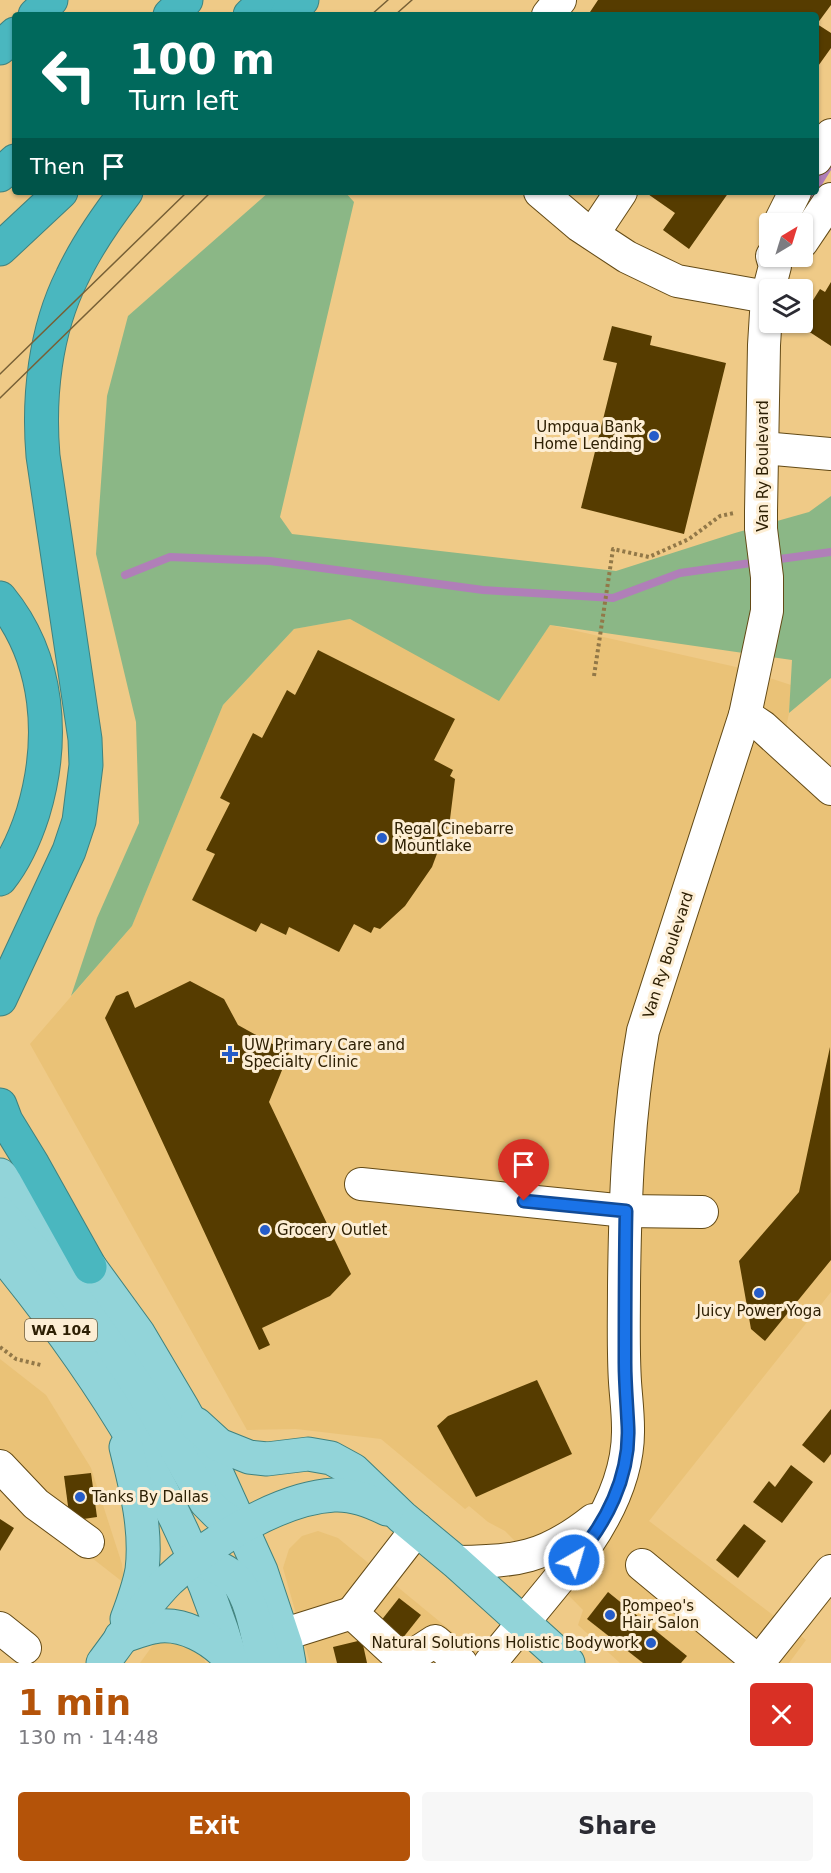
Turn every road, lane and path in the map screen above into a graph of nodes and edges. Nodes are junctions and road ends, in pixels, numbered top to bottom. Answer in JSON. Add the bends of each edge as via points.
{"nodes":[{"id":1,"x":51,"y":0,"type":"edge"},
{"id":2,"x":186,"y":0,"type":"edge"},
{"id":3,"x":267,"y":0,"type":"edge"},
{"id":4,"x":302,"y":0,"type":"edge"},
{"id":5,"x":560,"y":0,"type":"edge"},
{"id":6,"x":38,"y":12,"type":"edge"},
{"id":7,"x":173,"y":12,"type":"edge"},
{"id":8,"x":253,"y":12,"type":"edge"},
{"id":9,"x":290,"y":12,"type":"edge"},
{"id":10,"x":550,"y":12,"type":"edge"},
{"id":11,"x":12,"y":37,"type":"edge"},
{"id":12,"x":0,"y":48,"type":"edge"},
{"id":13,"x":831,"y":135,"type":"edge"},
{"id":14,"x":819,"y":154,"type":"edge"},
{"id":15,"x":12,"y":164,"type":"edge"},
{"id":16,"x":0,"y":175,"type":"edge"},
{"id":17,"x":58,"y":195,"type":"edge"},
{"id":18,"x":124,"y":195,"type":"edge"},
{"id":19,"x":544,"y":195,"type":"edge"},
{"id":20,"x":619,"y":195,"type":"edge"},
{"id":21,"x":794,"y":195,"type":"edge"},
{"id":22,"x":831,"y":199,"type":"edge"},
{"id":23,"x":784,"y":213,"type":"edge"},
{"id":24,"x":813,"y":226,"type":"edge"},
{"id":25,"x":593,"y":234,"type":"junction"},
{"id":26,"x":0,"y":249,"type":"edge"},
{"id":27,"x":759,"y":296,"type":"edge"},
{"id":28,"x":766,"y":333,"type":"edge"},
{"id":29,"x":763,"y":448,"type":"junction"},
{"id":30,"x":831,"y":454,"type":"edge"},
{"id":31,"x":751,"y":520,"type":"junction"},
{"id":32,"x":0,"y":598,"type":"edge"},
{"id":33,"x":594,"y":675,"type":"dead end"},
{"id":34,"x":745,"y":715,"type":"junction"},
{"id":35,"x":43,"y":773,"type":"junction"},
{"id":36,"x":831,"y":789,"type":"edge"},
{"id":37,"x":0,"y":854,"type":"edge"},
{"id":38,"x":0,"y":879,"type":"edge"},
{"id":39,"x":0,"y":999,"type":"edge"},
{"id":40,"x":0,"y":1106,"type":"edge"},
{"id":41,"x":0,"y":1175,"type":"edge"},
{"id":42,"x":362,"y":1184,"type":"dead end"},
{"id":43,"x":626,"y":1211,"type":"junction"},
{"id":44,"x":702,"y":1212,"type":"dead end"},
{"id":45,"x":0,"y":1213,"type":"edge"},
{"id":46,"x":0,"y":1252,"type":"edge"},
{"id":47,"x":90,"y":1267,"type":"junction"},
{"id":48,"x":0,"y":1347,"type":"edge"},
{"id":49,"x":40,"y":1365,"type":"dead end"},
{"id":50,"x":183,"y":1409,"type":"junction"},
{"id":51,"x":117,"y":1410,"type":"junction"},
{"id":52,"x":0,"y":1466,"type":"edge"},
{"id":53,"x":610,"y":1507,"type":"junction"},
{"id":54,"x":410,"y":1523,"type":"junction"},
{"id":55,"x":241,"y":1528,"type":"junction"},
{"id":56,"x":88,"y":1542,"type":"dead end"},
{"id":57,"x":195,"y":1558,"type":"junction"},
{"id":58,"x":456,"y":1562,"type":"junction"},
{"id":59,"x":642,"y":1565,"type":"dead end"},
{"id":60,"x":831,"y":1570,"type":"edge"},
{"id":61,"x":352,"y":1613,"type":"junction"},
{"id":62,"x":523,"y":1622,"type":"junction"},
{"id":63,"x":0,"y":1628,"type":"edge"},
{"id":64,"x":25,"y":1648,"type":"dead end"},
{"id":65,"x":285,"y":1649,"type":"edge"},
{"id":66,"x":113,"y":1655,"type":"edge"},
{"id":67,"x":232,"y":1661,"type":"edge"},
{"id":68,"x":403,"y":1662,"type":"edge"},
{"id":69,"x":264,"y":1663,"type":"edge"},
{"id":70,"x":461,"y":1663,"type":"edge"},
{"id":71,"x":490,"y":1663,"type":"edge"},
{"id":72,"x":568,"y":1663,"type":"edge"},
{"id":73,"x":759,"y":1663,"type":"edge"}],
"edges":[{"from":1,"to":6,"type":"highway"},
{"from":2,"to":7,"type":"highway"},
{"from":3,"to":8,"type":"highway"},
{"from":4,"to":9,"type":"highway"},
{"from":5,"to":10,"type":"street"},
{"from":11,"to":12,"type":"highway"},
{"from":13,"to":14,"type":"street"},
{"from":15,"to":16,"type":"highway"},
{"from":17,"to":26,"type":"highway"},
{"from":18,"to":39,"type":"highway","via":[[71,277],[58,310],[42,389],[43,456],[86,765],[79,820],[69,851]]},
{"from":19,"to":25,"type":"street"},
{"from":20,"to":25,"type":"street"},
{"from":21,"to":23,"type":"street"},
{"from":22,"to":24,"type":"street"},
{"from":25,"to":27,"type":"street","via":[[627,257],[677,281]]},
{"from":28,"to":29,"type":"street","name":"Van Ry Boulevard"},
{"from":29,"to":30,"type":"street"},
{"from":29,"to":31,"type":"street","name":"Van Ry Boulevard"},
{"from":31,"to":33,"type":"path","via":[[720,516],[689,539],[650,557],[613,549]]},
{"from":31,"to":34,"type":"street","name":"Van Ry Boulevard","via":[[767,577],[767,611]]},
{"from":32,"to":35,"type":"highway","via":[[30,649],[42,687],[47,728]]},
{"from":34,"to":36,"type":"street"},
{"from":34,"to":43,"type":"street","name":"Van Ry Boulevard","via":[[643,1031],[634,1082]]},
{"from":35,"to":37,"type":"highway","via":[[26,812]]},
{"from":35,"to":38,"type":"highway","via":[[26,835]]},
{"from":40,"to":47,"type":"highway"},
{"from":41,"to":47,"type":"main road"},
{"from":42,"to":43,"type":"street"},
{"from":43,"to":44,"type":"street"},
{"from":43,"to":53,"type":"street","name":"Van Ry Boulevard","via":[[628,1428],[625,1463]]},
{"from":45,"to":55,"type":"main road","via":[[69,1290],[122,1364],[206,1502]]},
{"from":46,"to":51,"type":"main road","number":"WA 104"},
{"from":47,"to":50,"type":"main road","via":[[138,1333]]},
{"from":48,"to":49,"type":"path","via":[[16,1359]]},
{"from":50,"to":54,"type":"main road","via":[[219,1445],[235,1453],[267,1458],[308,1454],[331,1458],[353,1470]]},
{"from":50,"to":55,"type":"main road"},
{"from":51,"to":57,"type":"main road","number":"WA 104"},
{"from":51,"to":66,"type":"main road","via":[[138,1498],[143,1552],[135,1596]]},
{"from":52,"to":56,"type":"street","via":[[36,1504]]},
{"from":53,"to":58,"type":"street","via":[[546,1551],[506,1560]]},
{"from":53,"to":62,"type":"street","name":"Van Ry Boulevard","via":[[586,1546]]},
{"from":54,"to":55,"type":"main road","via":[[373,1502],[335,1495],[291,1504]]},
{"from":54,"to":58,"type":"main road"},
{"from":54,"to":61,"type":"street"},
{"from":55,"to":57,"type":"main road"},
{"from":55,"to":65,"type":"main road","via":[[261,1570]]},
{"from":57,"to":66,"type":"main road","via":[[169,1581]]},
{"from":57,"to":67,"type":"main road","number":"WA 104"},
{"from":57,"to":69,"type":"main road","via":[[224,1571],[243,1590]]},
{"from":58,"to":62,"type":"main road"},
{"from":59,"to":73,"type":"street"},
{"from":60,"to":73,"type":"street"},
{"from":61,"to":65,"type":"street"},
{"from":61,"to":68,"type":"street"},
{"from":62,"to":71,"type":"street","name":"Van Ry Boulevard"},
{"from":62,"to":72,"type":"main road"},
{"from":63,"to":64,"type":"street"},
{"from":66,"to":67,"type":"main road","via":[[154,1626],[175,1627],[197,1633],[222,1649]]},
{"from":68,"to":70,"type":"street","via":[[435,1641]]}]}
